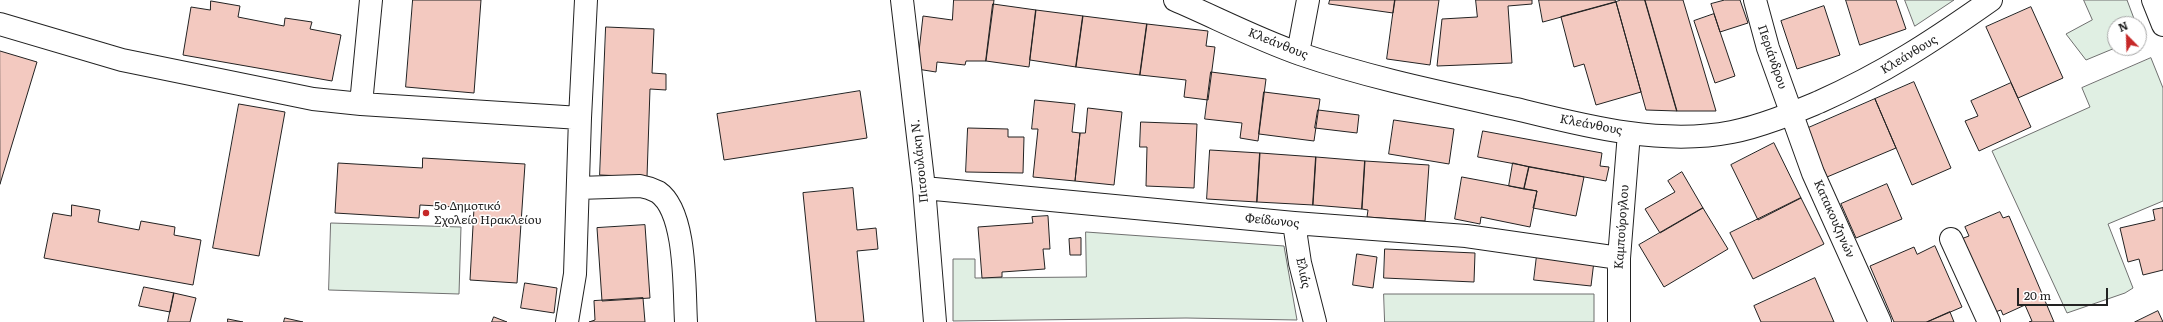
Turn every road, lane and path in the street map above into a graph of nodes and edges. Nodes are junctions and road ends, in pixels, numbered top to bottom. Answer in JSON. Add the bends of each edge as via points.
{"nodes":[{"id":1,"x":371,"y":0,"type":"edge"},
{"id":2,"x":586,"y":0,"type":"edge"},
{"id":3,"x":902,"y":0,"type":"edge"},
{"id":4,"x":1176,"y":0,"type":"edge"},
{"id":5,"x":1308,"y":0,"type":"edge"},
{"id":6,"x":1754,"y":0,"type":"edge"},
{"id":7,"x":1991,"y":0,"type":"edge"},
{"id":8,"x":2153,"y":0,"type":"edge"},
{"id":9,"x":0,"y":24,"type":"edge"},
{"id":10,"x":2163,"y":25,"type":"edge"},
{"id":11,"x":1298,"y":53,"type":"junction"},
{"id":12,"x":361,"y":104,"type":"junction"},
{"id":13,"x":1792,"y":114,"type":"junction"},
{"id":14,"x":580,"y":118,"type":"junction"},
{"id":15,"x":1629,"y":133,"type":"junction"},
{"id":16,"x":578,"y":188,"type":"junction"},
{"id":17,"x":924,"y":188,"type":"junction"},
{"id":18,"x":1294,"y":223,"type":"junction"},
{"id":19,"x":1951,"y":239,"type":"dead end"},
{"id":20,"x":1619,"y":258,"type":"junction"},
{"id":21,"x":567,"y":322,"type":"edge"},
{"id":22,"x":686,"y":322,"type":"edge"},
{"id":23,"x":935,"y":322,"type":"edge"},
{"id":24,"x":1315,"y":322,"type":"edge"},
{"id":25,"x":1619,"y":322,"type":"edge"},
{"id":26,"x":1880,"y":322,"type":"edge"},
{"id":27,"x":1989,"y":322,"type":"edge"}],
"edges":[{"from":1,"to":12,"type":"street"},
{"from":2,"to":14,"type":"street"},
{"from":3,"to":17,"type":"street","name":"Πιτσουλάκη Ν."},
{"from":4,"to":11,"type":"street","name":"Κλεάνθους"},
{"from":5,"to":11,"type":"street"},
{"from":6,"to":13,"type":"street","name":"Περιάνδρου"},
{"from":7,"to":13,"type":"street","name":"Κλεάνθους","via":[[1931,43],[1896,64]]},
{"from":8,"to":10,"type":"street"},
{"from":9,"to":12,"type":"street","via":[[122,60],[300,96]]},
{"from":11,"to":15,"type":"street","name":"Κλεάνθους","via":[[1404,84]]},
{"from":12,"to":14,"type":"street"},
{"from":13,"to":15,"type":"street","name":"Κλεάνθους","via":[[1748,128],[1718,134],[1678,136]]},
{"from":13,"to":26,"type":"street","name":"Κατακουζηνών","via":[[1813,173]]},
{"from":14,"to":16,"type":"street"},
{"from":15,"to":20,"type":"street","name":"Καμπούρογλου"},
{"from":16,"to":21,"type":"street","via":[[575,274]]},
{"from":16,"to":22,"type":"street","via":[[640,186],[650,188],[663,197],[673,213],[679,238]]},
{"from":17,"to":18,"type":"street","name":"Φείδωνος"},
{"from":17,"to":23,"type":"street","name":"Πιτσουλάκη Ν."},
{"from":18,"to":20,"type":"street","name":"Φείδωνος","via":[[1466,236]]},
{"from":18,"to":24,"type":"street","name":"Ελιάς","via":[[1300,263]]},
{"from":19,"to":27,"type":"street"},
{"from":20,"to":25,"type":"street","name":"Καμπούρογλου"}]}
